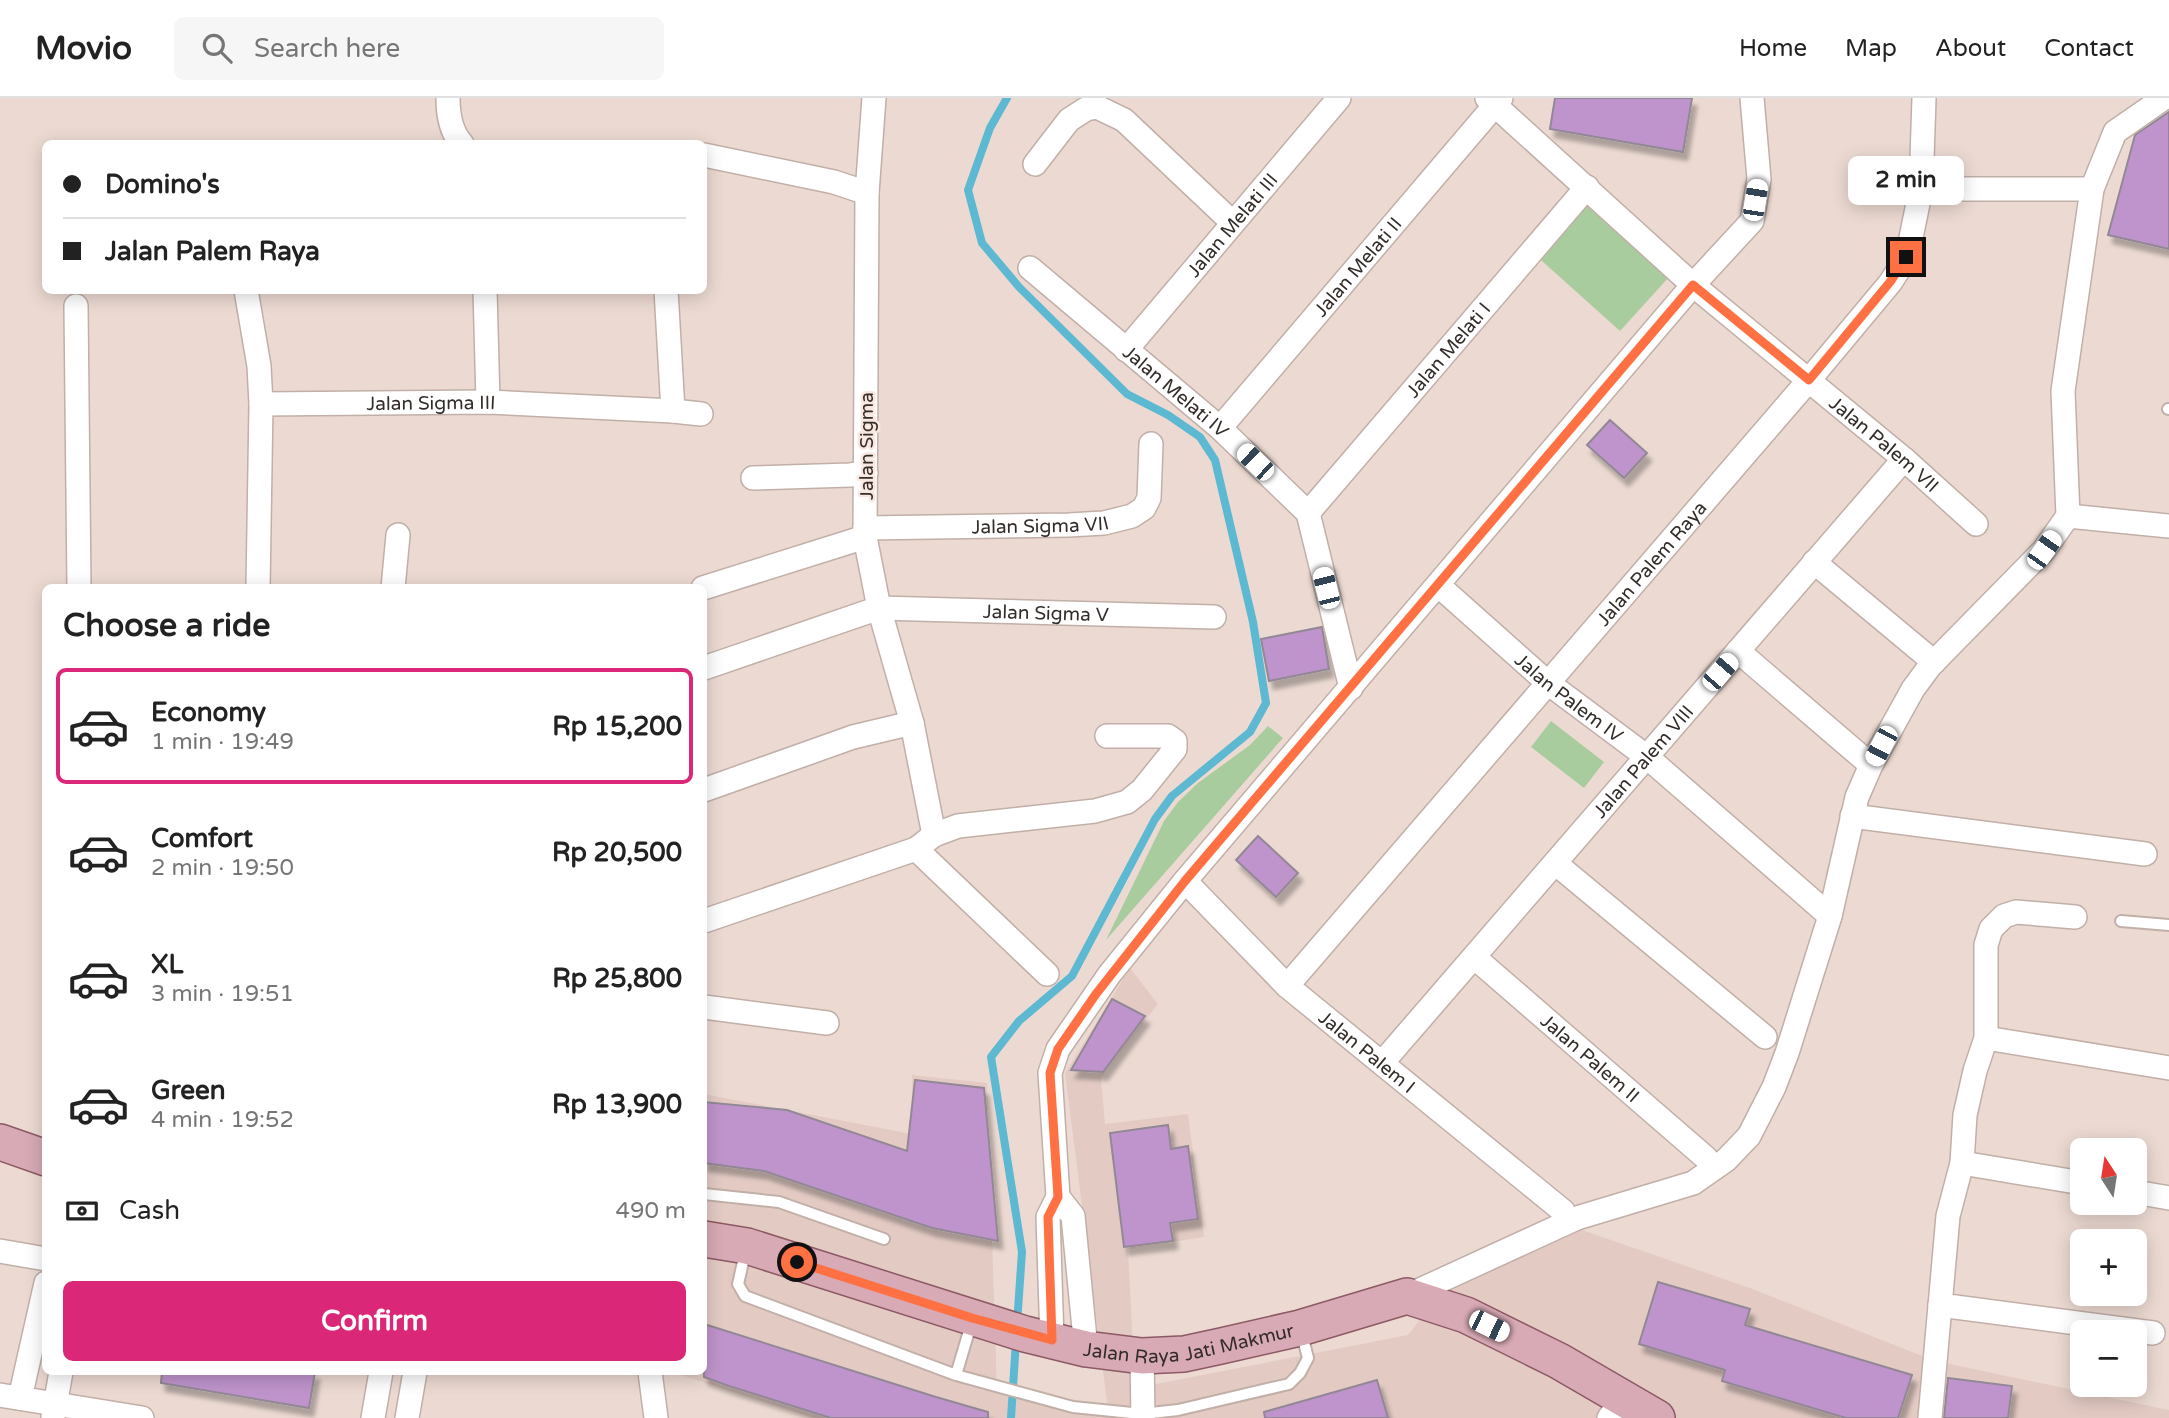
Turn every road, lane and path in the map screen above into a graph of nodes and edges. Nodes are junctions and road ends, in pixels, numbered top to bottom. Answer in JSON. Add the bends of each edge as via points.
{"nodes":[{"id":1,"x":448,"y":98,"type":"edge"},
{"id":2,"x":874,"y":98,"type":"edge"},
{"id":3,"x":1752,"y":98,"type":"edge"},
{"id":4,"x":1924,"y":98,"type":"edge"},
{"id":5,"x":2164,"y":98,"type":"edge"},
{"id":6,"x":1494,"y":100,"type":"edge"},
{"id":7,"x":1330,"y":101,"type":"edge"},
{"id":8,"x":459,"y":140,"type":"edge"},
{"id":9,"x":707,"y":156,"type":"edge"},
{"id":10,"x":1035,"y":164,"type":"dead end"},
{"id":11,"x":1587,"y":187,"type":"junction"},
{"id":12,"x":1922,"y":189,"type":"junction"},
{"id":13,"x":2092,"y":189,"type":"junction"},
{"id":14,"x":867,"y":192,"type":"junction"},
{"id":15,"x":1233,"y":223,"type":"junction"},
{"id":16,"x":1030,"y":268,"type":"dead end"},
{"id":17,"x":1693,"y":285,"type":"junction"},
{"id":18,"x":247,"y":294,"type":"edge"},
{"id":19,"x":485,"y":294,"type":"edge"},
{"id":20,"x":666,"y":294,"type":"edge"},
{"id":21,"x":76,"y":306,"type":"dead end"},
{"id":22,"x":1126,"y":350,"type":"junction"},
{"id":23,"x":1809,"y":380,"type":"junction"},
{"id":24,"x":488,"y":402,"type":"junction"},
{"id":25,"x":261,"y":404,"type":"junction"},
{"id":26,"x":673,"y":411,"type":"junction"},
{"id":27,"x":701,"y":414,"type":"dead end"},
{"id":28,"x":1220,"y":428,"type":"junction"},
{"id":29,"x":1151,"y":443,"type":"dead end"},
{"id":30,"x":1904,"y":458,"type":"junction"},
{"id":31,"x":866,"y":473,"type":"junction"},
{"id":32,"x":754,"y":478,"type":"dead end"},
{"id":33,"x":1308,"y":513,"type":"junction"},
{"id":34,"x":2068,"y":516,"type":"junction"},
{"id":35,"x":1976,"y":524,"type":"dead end"},
{"id":36,"x":2169,"y":526,"type":"edge"},
{"id":37,"x":865,"y":532,"type":"junction"},
{"id":38,"x":398,"y":536,"type":"dead end"},
{"id":39,"x":1814,"y":562,"type":"junction"},
{"id":40,"x":79,"y":584,"type":"edge"},
{"id":41,"x":258,"y":584,"type":"edge"},
{"id":42,"x":393,"y":584,"type":"edge"},
{"id":43,"x":1438,"y":585,"type":"junction"},
{"id":44,"x":707,"y":587,"type":"edge"},
{"id":45,"x":879,"y":608,"type":"junction"},
{"id":46,"x":1214,"y":617,"type":"dead end"},
{"id":47,"x":1738,"y":651,"type":"junction"},
{"id":48,"x":1934,"y":662,"type":"junction"},
{"id":49,"x":707,"y":667,"type":"edge"},
{"id":50,"x":1548,"y":683,"type":"junction"},
{"id":51,"x":1351,"y":688,"type":"junction"},
{"id":52,"x":912,"y":723,"type":"junction"},
{"id":53,"x":1107,"y":736,"type":"dead end"},
{"id":54,"x":1647,"y":757,"type":"junction"},
{"id":55,"x":1871,"y":765,"type":"junction"},
{"id":56,"x":707,"y":789,"type":"edge"},
{"id":57,"x":1858,"y":817,"type":"junction"},
{"id":58,"x":925,"y":842,"type":"junction"},
{"id":59,"x":2146,"y":854,"type":"dead end"},
{"id":60,"x":1555,"y":863,"type":"junction"},
{"id":61,"x":1185,"y":881,"type":"junction"},
{"id":62,"x":1830,"y":916,"type":"junction"},
{"id":63,"x":2075,"y":917,"type":"dead end"},
{"id":64,"x":707,"y":920,"type":"edge"},
{"id":65,"x":2121,"y":922,"type":"dead end"},
{"id":66,"x":2169,"y":925,"type":"edge"},
{"id":67,"x":1474,"y":957,"type":"junction"},
{"id":68,"x":1039,"y":967,"type":"dead end"},
{"id":69,"x":1287,"y":986,"type":"junction"},
{"id":70,"x":707,"y":1007,"type":"edge"},
{"id":71,"x":827,"y":1023,"type":"dead end"},
{"id":72,"x":1765,"y":1037,"type":"dead end"},
{"id":73,"x":1986,"y":1038,"type":"junction"},
{"id":74,"x":1382,"y":1063,"type":"junction"},
{"id":75,"x":2169,"y":1068,"type":"edge"},
{"id":76,"x":0,"y":1142,"type":"edge"},
{"id":77,"x":42,"y":1157,"type":"edge"},
{"id":78,"x":1706,"y":1158,"type":"dead end"},
{"id":79,"x":1962,"y":1163,"type":"junction"},
{"id":80,"x":2070,"y":1181,"type":"edge"},
{"id":81,"x":707,"y":1194,"type":"edge"},
{"id":82,"x":2147,"y":1194,"type":"edge"},
{"id":83,"x":1058,"y":1197,"type":"junction"},
{"id":84,"x":2169,"y":1198,"type":"edge"},
{"id":85,"x":1563,"y":1211,"type":"dead end"},
{"id":86,"x":707,"y":1239,"type":"edge"},
{"id":87,"x":884,"y":1239,"type":"dead end"},
{"id":88,"x":747,"y":1246,"type":"junction"},
{"id":89,"x":0,"y":1251,"type":"edge"},
{"id":90,"x":42,"y":1258,"type":"edge"},
{"id":91,"x":42,"y":1296,"type":"edge"},
{"id":92,"x":1407,"y":1296,"type":"junction"},
{"id":93,"x":1940,"y":1305,"type":"junction"},
{"id":94,"x":980,"y":1320,"type":"junction"},
{"id":95,"x":1300,"y":1328,"type":"junction"},
{"id":96,"x":2153,"y":1333,"type":"dead end"},
{"id":97,"x":1038,"y":1337,"type":"junction"},
{"id":98,"x":1086,"y":1349,"type":"junction"},
{"id":99,"x":1142,"y":1356,"type":"junction"},
{"id":100,"x":60,"y":1375,"type":"edge"},
{"id":101,"x":380,"y":1375,"type":"edge"},
{"id":102,"x":414,"y":1375,"type":"edge"},
{"id":103,"x":650,"y":1375,"type":"edge"},
{"id":104,"x":956,"y":1376,"type":"junction"},
{"id":105,"x":10,"y":1396,"type":"edge"},
{"id":106,"x":1616,"y":1408,"type":"edge"},
{"id":107,"x":54,"y":1411,"type":"edge"},
{"id":108,"x":1142,"y":1416,"type":"edge"},
{"id":109,"x":142,"y":1418,"type":"edge"},
{"id":110,"x":373,"y":1418,"type":"edge"},
{"id":111,"x":407,"y":1418,"type":"edge"},
{"id":112,"x":656,"y":1418,"type":"edge"},
{"id":113,"x":1657,"y":1418,"type":"edge"},
{"id":114,"x":1930,"y":1418,"type":"edge"}],
"edges":[{"from":1,"to":8,"type":"street"},
{"from":2,"to":14,"type":"street","name":"Jalan Sigma"},
{"from":3,"to":17,"type":"street","via":[[1759,179],[1752,221]]},
{"from":4,"to":12,"type":"street","name":"Jalan Palem Raya"},
{"from":5,"to":13,"type":"street","via":[[2115,132]]},
{"from":6,"to":11,"type":"street","name":"Jalan Palem VII"},
{"from":6,"to":28,"type":"street","name":"Jalan Melati II"},
{"from":7,"to":15,"type":"street","name":"Jalan Melati III"},
{"from":9,"to":14,"type":"street"},
{"from":10,"to":15,"type":"street","via":[[1069,120],[1097,107],[1124,120]]},
{"from":11,"to":17,"type":"street","name":"Jalan Palem VII"},
{"from":11,"to":33,"type":"street","name":"Jalan Melati I"},
{"from":12,"to":13,"type":"street"},
{"from":12,"to":23,"type":"street","name":"Jalan Palem Raya","via":[[1906,257]]},
{"from":13,"to":34,"type":"street","via":[[2063,390]]},
{"from":14,"to":31,"type":"street","name":"Jalan Sigma"},
{"from":15,"to":22,"type":"street","name":"Jalan Melati III"},
{"from":16,"to":22,"type":"street","name":"Jalan Melati IV"},
{"from":17,"to":23,"type":"street","name":"Jalan Palem VII"},
{"from":17,"to":43,"type":"street"},
{"from":18,"to":25,"type":"street"},
{"from":19,"to":24,"type":"street","name":"Jalan Sigma III"},
{"from":20,"to":26,"type":"street"},
{"from":21,"to":40,"type":"street"},
{"from":22,"to":28,"type":"street","name":"Jalan Melati IV"},
{"from":23,"to":30,"type":"street","name":"Jalan Palem VII"},
{"from":23,"to":50,"type":"street","name":"Jalan Palem Raya"},
{"from":24,"to":25,"type":"street","name":"Jalan Sigma III"},
{"from":24,"to":26,"type":"street"},
{"from":25,"to":41,"type":"street"},
{"from":26,"to":27,"type":"street"},
{"from":28,"to":33,"type":"street","name":"Jalan Melati IV"},
{"from":29,"to":37,"type":"street","name":"Jalan Sigma VII","via":[[1149,498],[1132,516],[1104,523]]},
{"from":30,"to":35,"type":"street","name":"Jalan Palem VII"},
{"from":30,"to":39,"type":"street","name":"Jalan Palem VIII"},
{"from":31,"to":32,"type":"street"},
{"from":31,"to":37,"type":"street","name":"Jalan Sigma"},
{"from":33,"to":51,"type":"street"},
{"from":34,"to":36,"type":"street"},
{"from":34,"to":48,"type":"street","via":[[2044,550]]},
{"from":37,"to":44,"type":"street","name":"Jalan Sigma VII"},
{"from":37,"to":45,"type":"street","name":"Jalan Sigma"},
{"from":38,"to":42,"type":"street"},
{"from":39,"to":47,"type":"street","name":"Jalan Palem VIII"},
{"from":39,"to":48,"type":"street"},
{"from":43,"to":50,"type":"street","name":"Jalan Palem IV"},
{"from":43,"to":51,"type":"street"},
{"from":45,"to":46,"type":"street","name":"Jalan Sigma V"},
{"from":45,"to":49,"type":"street"},
{"from":45,"to":52,"type":"street","name":"Jalan Sigma"},
{"from":47,"to":54,"type":"street","name":"Jalan Palem VIII"},
{"from":47,"to":55,"type":"street"},
{"from":48,"to":55,"type":"street","via":[[1913,689]]},
{"from":50,"to":54,"type":"street","name":"Jalan Palem IV"},
{"from":50,"to":69,"type":"street","name":"Jalan Palem Raya"},
{"from":51,"to":61,"type":"street"},
{"from":52,"to":56,"type":"street","via":[[853,737]]},
{"from":52,"to":58,"type":"street","name":"Jalan Sigma"},
{"from":53,"to":58,"type":"street","via":[[1168,736],[1175,741],[1175,749],[1127,802],[1095,811],[958,826]]},
{"from":54,"to":60,"type":"street","name":"Jalan Palem VIII"},
{"from":54,"to":62,"type":"street","name":"Jalan Palem IV"},
{"from":55,"to":57,"type":"street","via":[[1857,797]]},
{"from":57,"to":59,"type":"street"},
{"from":57,"to":62,"type":"street"},
{"from":58,"to":64,"type":"street"},
{"from":58,"to":68,"type":"street"},
{"from":60,"to":67,"type":"street","name":"Jalan Palem VIII"},
{"from":60,"to":72,"type":"street"},
{"from":61,"to":69,"type":"street","name":"Jalan Palem I"},
{"from":61,"to":83,"type":"street","via":[[1109,975],[1058,1049],[1050,1073]]},
{"from":62,"to":92,"type":"street","via":[[1773,1087],[1749,1136],[1726,1160],[1693,1183],[1577,1218]]},
{"from":63,"to":73,"type":"street","via":[[2016,912],[1991,929],[1986,944]]},
{"from":65,"to":66,"type":"lane"},
{"from":67,"to":74,"type":"street","name":"Jalan Palem VIII"},
{"from":67,"to":78,"type":"street","name":"Jalan Palem II"},
{"from":69,"to":74,"type":"street","name":"Jalan Palem I"},
{"from":70,"to":71,"type":"street"},
{"from":73,"to":75,"type":"street"},
{"from":73,"to":79,"type":"street","via":[[1965,1115]]},
{"from":74,"to":85,"type":"street","name":"Jalan Palem I"},
{"from":76,"to":77,"type":"main road"},
{"from":79,"to":80,"type":"street"},
{"from":79,"to":93,"type":"street","via":[[1948,1216]]},
{"from":81,"to":87,"type":"lane","via":[[779,1202]]},
{"from":82,"to":84,"type":"street"},
{"from":83,"to":97,"type":"street","via":[[1048,1217]]},
{"from":83,"to":98,"type":"street","via":[[1073,1216]]},
{"from":86,"to":88,"type":"main road","name":"Jalan Raya Jati Makmur"},
{"from":88,"to":94,"type":"main road","name":"Jalan Raya Jati Makmur"},
{"from":88,"to":104,"type":"lane","via":[[738,1284],[745,1296]]},
{"from":89,"to":90,"type":"street"},
{"from":91,"to":105,"type":"street"},
{"from":92,"to":95,"type":"main road","name":"Jalan Raya Jati Makmur"},
{"from":92,"to":106,"type":"main road","via":[[1465,1315],[1559,1361]]},
{"from":93,"to":96,"type":"street"},
{"from":93,"to":114,"type":"street"},
{"from":94,"to":97,"type":"main road","name":"Jalan Raya Jati Makmur"},
{"from":94,"to":104,"type":"lane"},
{"from":95,"to":99,"type":"main road","name":"Jalan Raya Jati Makmur","via":[[1184,1354]]},
{"from":95,"to":108,"type":"lane","via":[[1308,1358],[1289,1384]]},
{"from":97,"to":98,"type":"main road","name":"Jalan Raya Jati Makmur"},
{"from":98,"to":99,"type":"main road","name":"Jalan Raya Jati Makmur"},
{"from":99,"to":108,"type":"street"},
{"from":100,"to":107,"type":"street"},
{"from":101,"to":110,"type":"street"},
{"from":102,"to":111,"type":"street"},
{"from":103,"to":112,"type":"street"},
{"from":104,"to":108,"type":"lane","via":[[1073,1407]]},
{"from":105,"to":107,"type":"street"},
{"from":106,"to":113,"type":"main road"},
{"from":107,"to":109,"type":"street"}]}
